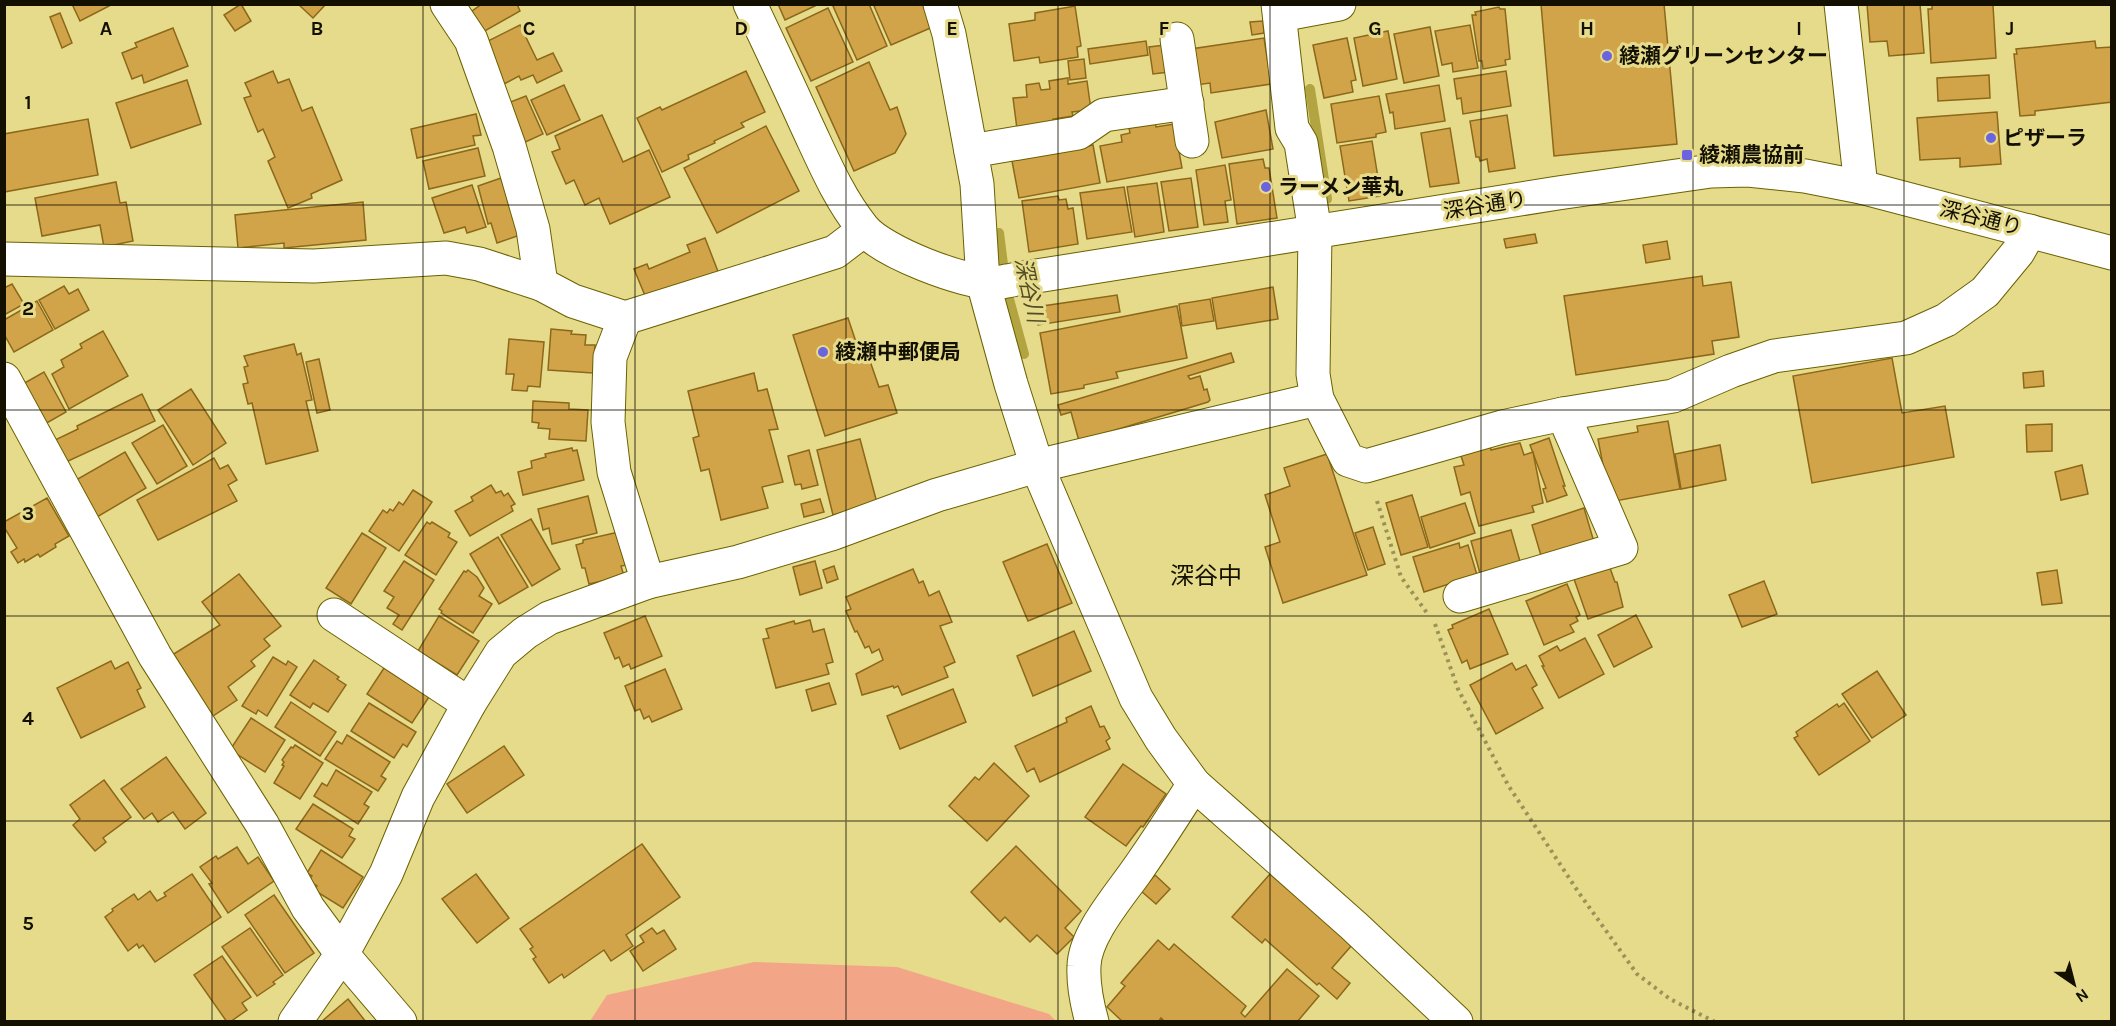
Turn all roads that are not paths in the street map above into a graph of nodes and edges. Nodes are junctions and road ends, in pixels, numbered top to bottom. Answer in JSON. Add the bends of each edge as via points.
{"nodes":[{"id":1,"x":447,"y":4,"type":"edge"},
{"id":2,"x":750,"y":4,"type":"edge"},
{"id":3,"x":940,"y":4,"type":"edge"},
{"id":4,"x":1338,"y":4,"type":"edge"},
{"id":5,"x":1841,"y":4,"type":"edge"},
{"id":6,"x":1279,"y":10,"type":"edge"},
{"id":7,"x":1177,"y":39,"type":"dead end"},
{"id":8,"x":1187,"y":103,"type":"junction"},
{"id":9,"x":1192,"y":141,"type":"dead end"},
{"id":10,"x":971,"y":151,"type":"junction"},
{"id":11,"x":1861,"y":187,"type":"junction"},
{"id":12,"x":864,"y":230,"type":"junction"},
{"id":13,"x":2030,"y":231,"type":"junction"},
{"id":14,"x":1315,"y":232,"type":"junction"},
{"id":15,"x":2112,"y":253,"type":"edge"},
{"id":16,"x":4,"y":259,"type":"edge"},
{"id":17,"x":999,"y":281,"type":"junction"},
{"id":18,"x":541,"y":284,"type":"junction"},
{"id":19,"x":625,"y":318,"type":"junction"},
{"id":20,"x":4,"y":379,"type":"edge"},
{"id":21,"x":1317,"y":399,"type":"junction"},
{"id":22,"x":1563,"y":414,"type":"junction"},
{"id":23,"x":1037,"y":466,"type":"junction"},
{"id":24,"x":648,"y":582,"type":"junction"},
{"id":25,"x":1460,"y":596,"type":"dead end"},
{"id":26,"x":334,"y":615,"type":"dead end"},
{"id":27,"x":469,"y":704,"type":"junction"},
{"id":28,"x":1194,"y":784,"type":"junction"},
{"id":29,"x":342,"y":954,"type":"junction"},
{"id":30,"x":295,"y":1022,"type":"edge"},
{"id":31,"x":400,"y":1022,"type":"edge"},
{"id":32,"x":1092,"y":1022,"type":"edge"},
{"id":33,"x":1456,"y":1022,"type":"edge"}],
"edges":[{"from":1,"to":18,"type":"street","via":[[471,40],[508,146],[533,229]]},
{"from":2,"to":12,"type":"street","via":[[831,178]]},
{"from":3,"to":10,"type":"street"},
{"from":4,"to":6,"type":"street"},
{"from":5,"to":11,"type":"street"},
{"from":6,"to":14,"type":"street","via":[[1293,128],[1301,143]]},
{"from":7,"to":8,"type":"street"},
{"from":8,"to":9,"type":"street"},
{"from":8,"to":10,"type":"street","via":[[1104,115],[1078,133]]},
{"from":10,"to":17,"type":"street"},
{"from":11,"to":13,"type":"street","name":"深谷通り"},
{"from":11,"to":14,"type":"street","name":"深谷通り","via":[[1748,170],[1711,171]]},
{"from":12,"to":17,"type":"street","name":"深谷通り","via":[[896,251],[941,271]]},
{"from":12,"to":19,"type":"street","via":[[835,252]]},
{"from":13,"to":15,"type":"street","name":"深谷通り"},
{"from":13,"to":22,"type":"street","via":[[1985,292],[1946,320],[1906,338],[1774,357],[1673,396]]},
{"from":14,"to":17,"type":"street","name":"深谷通り"},
{"from":14,"to":21,"type":"street","via":[[1313,374]]},
{"from":16,"to":18,"type":"street","via":[[314,266],[446,258]]},
{"from":17,"to":23,"type":"street","via":[[1011,384]]},
{"from":18,"to":19,"type":"street","via":[[573,301]]},
{"from":19,"to":24,"type":"street","via":[[610,357],[608,422],[614,472]]},
{"from":20,"to":29,"type":"street","via":[[156,656],[262,824],[308,908]]},
{"from":21,"to":22,"type":"street","via":[[1348,460],[1366,466]]},
{"from":21,"to":23,"type":"street"},
{"from":22,"to":25,"type":"street","via":[[1621,548]]},
{"from":23,"to":24,"type":"street","via":[[738,562]]},
{"from":23,"to":28,"type":"street","via":[[1136,698]]},
{"from":24,"to":27,"type":"street","via":[[549,618],[525,633],[501,653]]},
{"from":26,"to":27,"type":"street"},
{"from":27,"to":29,"type":"street","via":[[418,797],[386,874]]},
{"from":28,"to":32,"type":"street","via":[[1093,936],[1083,965]]},
{"from":28,"to":33,"type":"street"},
{"from":29,"to":30,"type":"street"},
{"from":29,"to":31,"type":"street"}]}
